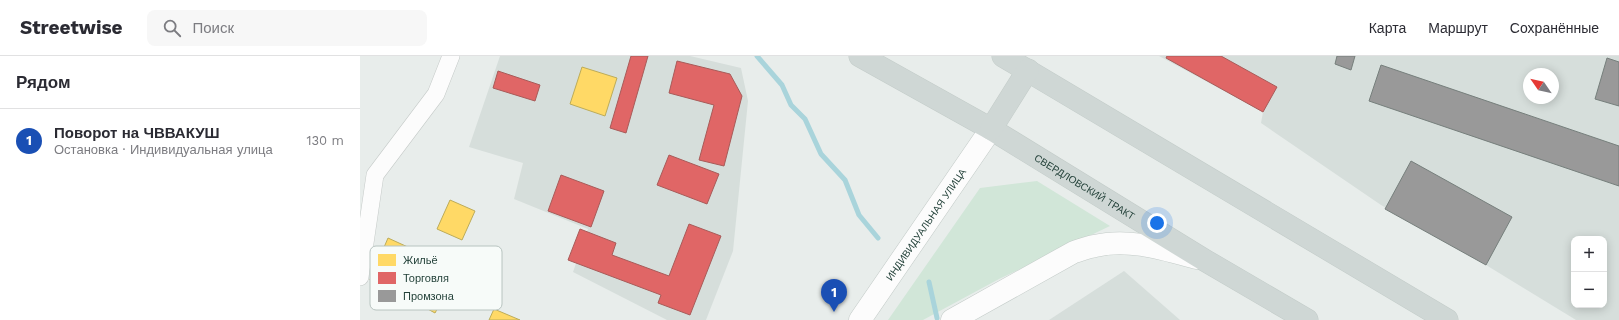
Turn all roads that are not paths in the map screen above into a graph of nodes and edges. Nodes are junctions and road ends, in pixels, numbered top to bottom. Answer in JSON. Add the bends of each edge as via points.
{"nodes":[{"id":1,"x":451,"y":56,"type":"edge"},
{"id":2,"x":860,"y":56,"type":"edge"},
{"id":3,"x":1003,"y":56,"type":"edge"},
{"id":4,"x":1028,"y":70,"type":"junction"},
{"id":5,"x":991,"y":129,"type":"junction"},
{"id":6,"x":1206,"y":261,"type":"junction"},
{"id":7,"x":360,"y":277,"type":"edge"},
{"id":8,"x":860,"y":320,"type":"edge"},
{"id":9,"x":952,"y":320,"type":"edge"},
{"id":10,"x":1308,"y":320,"type":"edge"},
{"id":11,"x":1447,"y":320,"type":"edge"}],
"edges":[{"from":1,"to":7,"type":"street","via":[[436,94],[375,175]]},
{"from":2,"to":5,"type":"main road","name":"СВЕРДЛОВСКИЙ ТРАКТ"},
{"from":3,"to":4,"type":"main road"},
{"from":4,"to":5,"type":"main road"},
{"from":4,"to":11,"type":"main road"},
{"from":5,"to":6,"type":"main road","name":"СВЕРДЛОВСКИЙ ТРАКТ"},
{"from":5,"to":8,"type":"main road","name":"ИНДИВИДУАЛЬНАЯ УЛИЦА"},
{"from":6,"to":9,"type":"main road","via":[[1153,246],[1122,243],[1096,245],[1074,252]]},
{"from":6,"to":10,"type":"main road","name":"СВЕРДЛОВСКИЙ ТРАКТ"}]}
